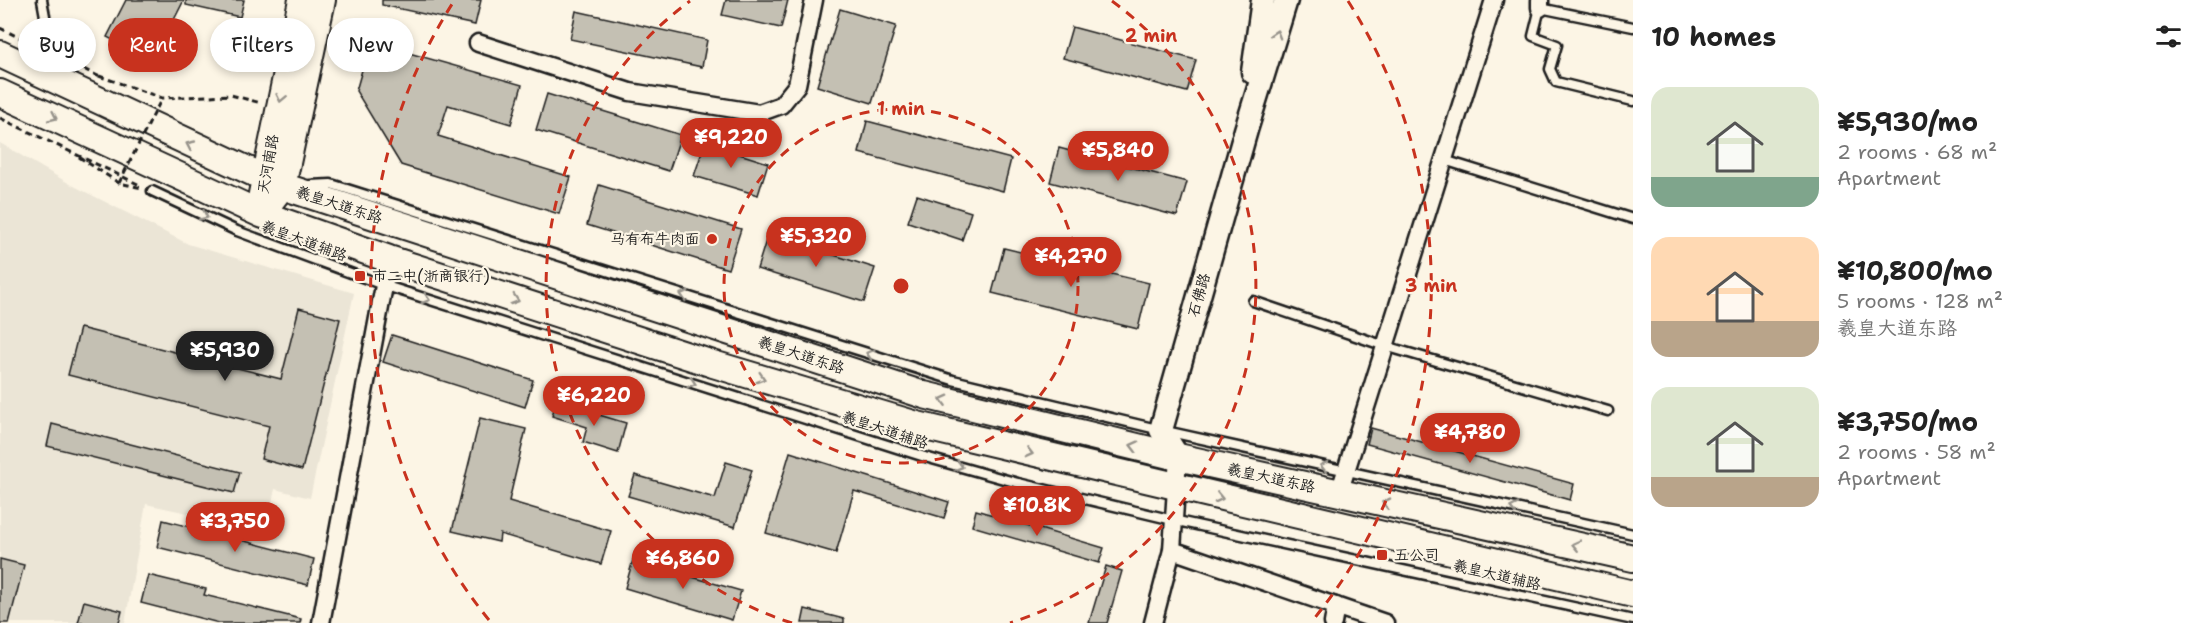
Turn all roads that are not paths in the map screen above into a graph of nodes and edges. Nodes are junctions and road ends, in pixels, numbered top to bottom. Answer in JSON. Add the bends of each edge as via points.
{"nodes":[{"id":1,"x":42,"y":0,"type":"edge"},
{"id":2,"x":302,"y":0,"type":"edge"},
{"id":3,"x":322,"y":0,"type":"edge"},
{"id":4,"x":814,"y":0,"type":"edge"},
{"id":5,"x":1263,"y":0,"type":"edge"},
{"id":6,"x":1287,"y":0,"type":"edge"},
{"id":7,"x":1494,"y":0,"type":"edge"},
{"id":8,"x":1540,"y":4,"type":"edge"},
{"id":9,"x":1633,"y":27,"type":"edge"},
{"id":10,"x":478,"y":43,"type":"dead end"},
{"id":11,"x":0,"y":54,"type":"edge"},
{"id":12,"x":57,"y":82,"type":"junction"},
{"id":13,"x":0,"y":93,"type":"edge"},
{"id":14,"x":1633,"y":101,"type":"edge"},
{"id":15,"x":1246,"y":130,"type":"junction"},
{"id":16,"x":1444,"y":160,"type":"junction"},
{"id":17,"x":273,"y":182,"type":"junction"},
{"id":18,"x":152,"y":191,"type":"road end"},
{"id":19,"x":261,"y":214,"type":"junction"},
{"id":20,"x":1633,"y":219,"type":"edge"},
{"id":21,"x":389,"y":259,"type":"junction"},
{"id":22,"x":383,"y":285,"type":"junction"},
{"id":23,"x":1253,"y":301,"type":"dead end"},
{"id":24,"x":1385,"y":346,"type":"junction"},
{"id":25,"x":1608,"y":411,"type":"dead end"},
{"id":26,"x":1161,"y":430,"type":"junction"},
{"id":27,"x":1178,"y":457,"type":"junction"},
{"id":28,"x":1342,"y":482,"type":"junction"},
{"id":29,"x":1176,"y":488,"type":"junction"},
{"id":30,"x":1173,"y":520,"type":"junction"},
{"id":31,"x":1633,"y":534,"type":"edge"},
{"id":32,"x":1172,"y":550,"type":"junction"},
{"id":33,"x":1633,"y":558,"type":"edge"},
{"id":34,"x":1633,"y":594,"type":"edge"},
{"id":35,"x":1336,"y":606,"type":"junction"},
{"id":36,"x":1633,"y":620,"type":"edge"},
{"id":37,"x":321,"y":623,"type":"edge"},
{"id":38,"x":1153,"y":623,"type":"edge"},
{"id":39,"x":1333,"y":623,"type":"edge"},
{"id":40,"x":1385,"y":623,"type":"edge"}],
"edges":[{"from":1,"to":12,"type":"lane"},
{"from":2,"to":17,"type":"main road","name":"天河南路","one_way":true,"via":[[279,108]]},
{"from":3,"to":17,"type":"main road","name":"天河南路"},
{"from":4,"to":10,"type":"street","via":[[797,85],[782,105],[759,113],[630,92]]},
{"from":5,"to":15,"type":"street","name":"石佛路"},
{"from":15,"to":6,"type":"street","name":"石佛路","one_way":true},
{"from":7,"to":16,"type":"street"},
{"from":8,"to":9,"type":"lane"},
{"from":8,"to":14,"type":"lane","via":[[1533,36],[1557,45],[1550,69],[1556,82]]},
{"from":11,"to":12,"type":"main road","name":"羲皇大道东路"},
{"from":17,"to":12,"type":"main road","name":"羲皇大道东路","one_way":true},
{"from":13,"to":19,"type":"main road","name":"羲皇大道东路","one_way":true},
{"from":15,"to":26,"type":"street","name":"石佛路"},
{"from":16,"to":20,"type":"lane"},
{"from":16,"to":24,"type":"street"},
{"from":17,"to":19,"type":"main road","name":"天河南路"},
{"from":26,"to":17,"type":"lane","one_way":true,"via":[[953,380],[331,184]]},
{"from":27,"to":17,"type":"main road","name":"羲皇大道东路","one_way":true,"via":[[924,395]]},
{"from":18,"to":22,"type":"lane","name":"羲皇大道辅路","one_way":true,"via":[[237,231]]},
{"from":19,"to":21,"type":"main road","name":"羲皇大道东路"},
{"from":21,"to":22,"type":"street"},
{"from":21,"to":29,"type":"main road","name":"羲皇大道东路","one_way":true,"via":[[917,425]]},
{"from":22,"to":30,"type":"lane","name":"羲皇大道辅路","one_way":true,"via":[[925,457]]},
{"from":22,"to":37,"type":"street"},
{"from":23,"to":24,"type":"lane"},
{"from":24,"to":25,"type":"lane"},
{"from":24,"to":28,"type":"street"},
{"from":26,"to":27,"type":"street"},
{"from":28,"to":26,"type":"lane","one_way":true},
{"from":27,"to":28,"type":"main road","name":"羲皇大道东路"},
{"from":27,"to":29,"type":"street"},
{"from":31,"to":28,"type":"lane","one_way":true},
{"from":33,"to":28,"type":"main road","name":"羲皇大道东路","one_way":true},
{"from":29,"to":30,"type":"street"},
{"from":29,"to":34,"type":"main road","name":"羲皇大道东路","one_way":true},
{"from":30,"to":32,"type":"street"},
{"from":30,"to":36,"type":"lane","name":"羲皇大道辅路"},
{"from":32,"to":35,"type":"street"},
{"from":32,"to":38,"type":"street"},
{"from":35,"to":39,"type":"street"},
{"from":35,"to":40,"type":"street"}]}
